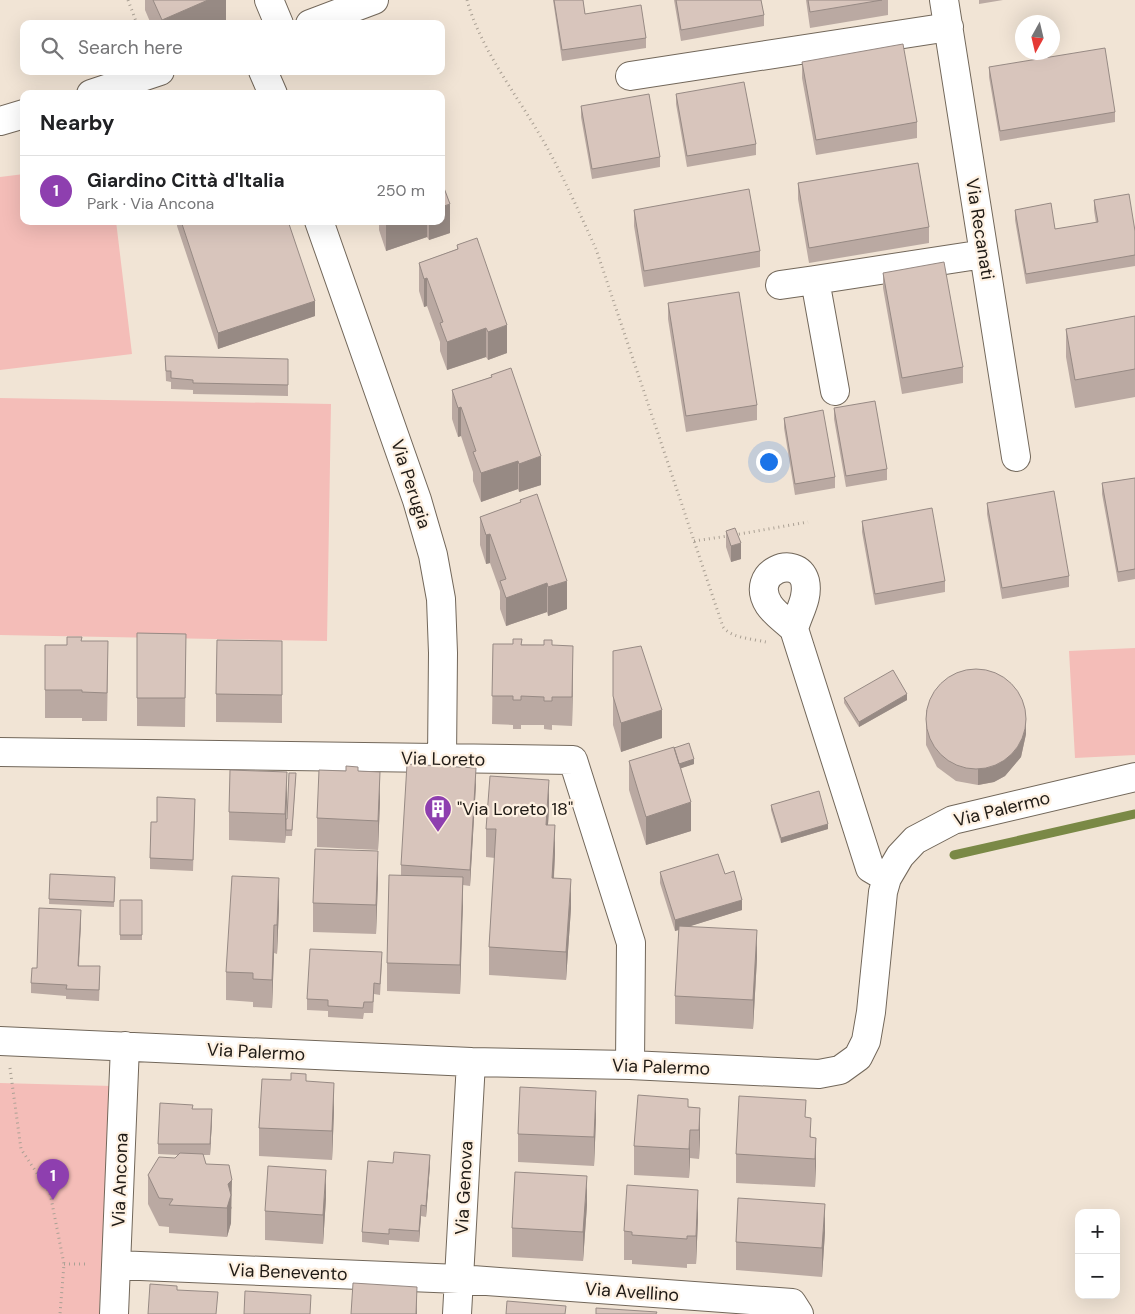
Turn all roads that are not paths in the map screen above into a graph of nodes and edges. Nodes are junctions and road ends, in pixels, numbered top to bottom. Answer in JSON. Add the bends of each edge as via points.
{"nodes":[{"id":1,"x":269,"y":0,"type":"edge"},
{"id":2,"x":374,"y":0,"type":"edge"},
{"id":3,"x":944,"y":0,"type":"edge"},
{"id":4,"x":277,"y":20,"type":"edge"},
{"id":5,"x":321,"y":20,"type":"edge"},
{"id":6,"x":949,"y":27,"type":"junction"},
{"id":7,"x":148,"y":75,"type":"edge"},
{"id":8,"x":266,"y":75,"type":"edge"},
{"id":9,"x":630,"y":76,"type":"dead end"},
{"id":10,"x":103,"y":90,"type":"edge"},
{"id":11,"x":271,"y":90,"type":"edge"},
{"id":12,"x":20,"y":115,"type":"edge"},
{"id":13,"x":0,"y":121,"type":"edge"},
{"id":14,"x":320,"y":225,"type":"edge"},
{"id":15,"x":984,"y":254,"type":"junction"},
{"id":16,"x":814,"y":280,"type":"junction"},
{"id":17,"x":780,"y":285,"type":"dead end"},
{"id":18,"x":835,"y":391,"type":"dead end"},
{"id":19,"x":1016,"y":457,"type":"dead end"},
{"id":20,"x":794,"y":629,"type":"dead end"},
{"id":21,"x":0,"y":752,"type":"edge"},
{"id":22,"x":442,"y":759,"type":"junction"},
{"id":23,"x":1135,"y":777,"type":"edge"},
{"id":24,"x":886,"y":878,"type":"junction"},
{"id":25,"x":0,"y":1041,"type":"edge"},
{"id":26,"x":125,"y":1046,"type":"junction"},
{"id":27,"x":471,"y":1062,"type":"junction"},
{"id":28,"x":630,"y":1065,"type":"junction"},
{"id":29,"x":116,"y":1265,"type":"junction"},
{"id":30,"x":459,"y":1279,"type":"junction"},
{"id":31,"x":114,"y":1314,"type":"edge"},
{"id":32,"x":457,"y":1314,"type":"edge"},
{"id":33,"x":799,"y":1314,"type":"edge"}],
"edges":[{"from":1,"to":4,"type":"street"},
{"from":2,"to":5,"type":"street"},
{"from":3,"to":6,"type":"street","name":"Via Recanati"},
{"from":6,"to":9,"type":"street"},
{"from":6,"to":15,"type":"street","name":"Via Recanati"},
{"from":7,"to":10,"type":"street"},
{"from":8,"to":11,"type":"street"},
{"from":12,"to":13,"type":"street"},
{"from":14,"to":22,"type":"street","name":"Via Perugia","via":[[417,500],[433,555],[443,644]]},
{"from":15,"to":16,"type":"street"},
{"from":15,"to":19,"type":"street","name":"Via Recanati"},
{"from":16,"to":17,"type":"street"},
{"from":16,"to":18,"type":"street"},
{"from":20,"to":24,"type":"street","via":[[870,868]]},
{"from":21,"to":22,"type":"street","name":"Via Loreto"},
{"from":22,"to":28,"type":"street","name":"Via Loreto","via":[[573,760],[631,944]]},
{"from":23,"to":24,"type":"street","name":"Via Palermo","via":[[953,820],[915,840]]},
{"from":24,"to":28,"type":"street","name":"Via Palermo","via":[[871,1012],[866,1041],[858,1057],[840,1070],[819,1074]]},
{"from":25,"to":26,"type":"street","name":"Via Palermo"},
{"from":26,"to":27,"type":"street","name":"Via Palermo"},
{"from":26,"to":29,"type":"street","name":"Via Ancona"},
{"from":27,"to":28,"type":"street","name":"Via Palermo"},
{"from":27,"to":30,"type":"street","name":"Via Genova"},
{"from":29,"to":30,"type":"street","name":"Via Benevento"},
{"from":29,"to":31,"type":"street","name":"Via Ancona"},
{"from":30,"to":32,"type":"street","name":"Via Genova"},
{"from":30,"to":33,"type":"street","name":"Via Avellino","via":[[792,1303]]}]}
